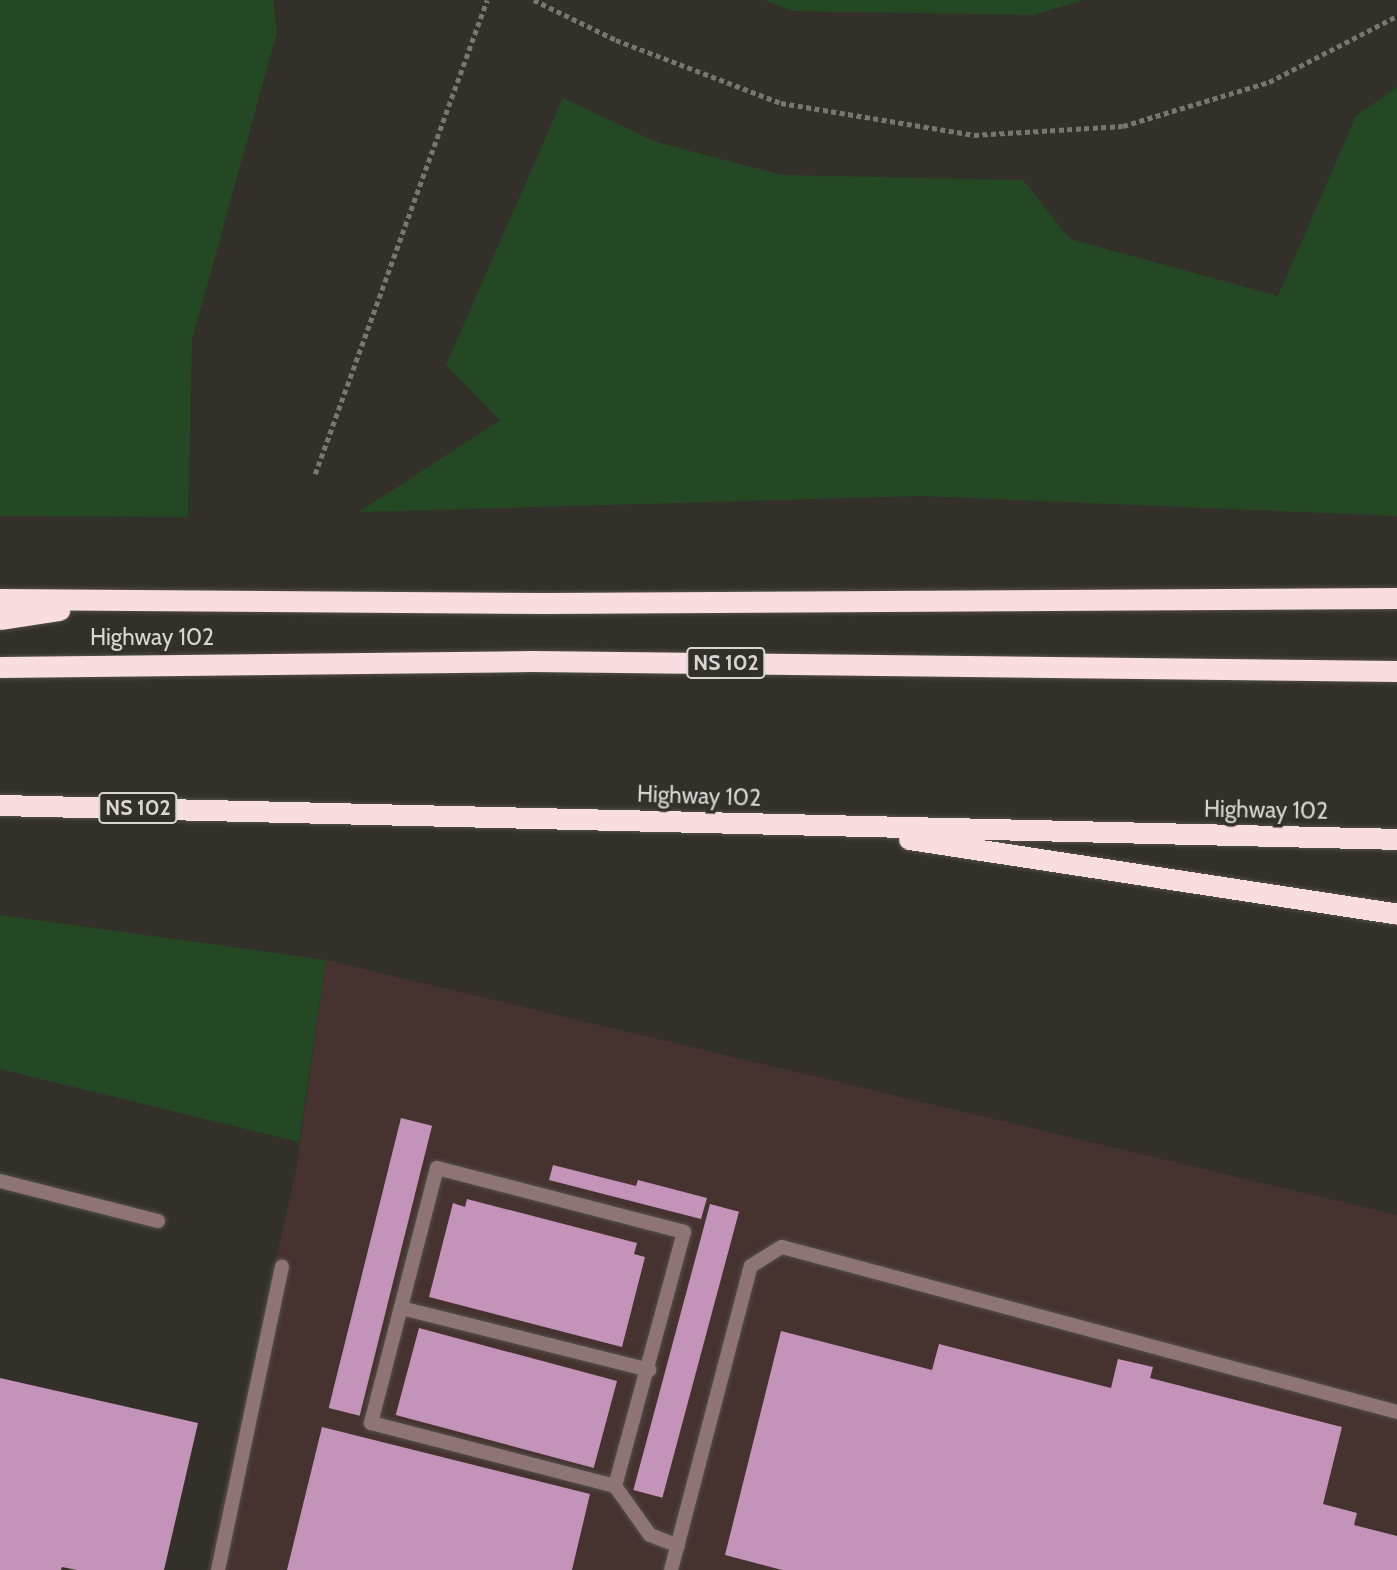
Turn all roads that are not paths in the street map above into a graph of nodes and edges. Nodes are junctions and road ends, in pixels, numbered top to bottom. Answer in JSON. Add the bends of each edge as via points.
{"nodes":[{"id":1,"x":1391,"y":597,"type":"edge"},
{"id":2,"x":134,"y":599,"type":"junction"},
{"id":3,"x":0,"y":600,"type":"edge"},
{"id":4,"x":0,"y":619,"type":"edge"},
{"id":5,"x":0,"y":667,"type":"edge"},
{"id":6,"x":1397,"y":671,"type":"edge"},
{"id":7,"x":0,"y":805,"type":"edge"},
{"id":8,"x":813,"y":826,"type":"junction"},
{"id":9,"x":1397,"y":839,"type":"edge"},
{"id":10,"x":1397,"y":914,"type":"edge"},
{"id":11,"x":0,"y":1181,"type":"edge"},
{"id":12,"x":158,"y":1221,"type":"dead end"},
{"id":13,"x":282,"y":1267,"type":"dead end"},
{"id":14,"x":401,"y":1308,"type":"junction"},
{"id":15,"x":649,"y":1370,"type":"junction"},
{"id":16,"x":1397,"y":1412,"type":"edge"},
{"id":17,"x":615,"y":1486,"type":"junction"},
{"id":18,"x":678,"y":1546,"type":"junction"},
{"id":19,"x":218,"y":1570,"type":"edge"},
{"id":20,"x":671,"y":1570,"type":"edge"}],
"edges":[{"from":1,"to":2,"type":"highway","via":[[560,603]]},
{"from":2,"to":3,"type":"highway"},
{"from":2,"to":4,"type":"highway"},
{"from":5,"to":6,"type":"highway","name":"Highway 102","number":"NS 102","via":[[533,661]]},
{"from":7,"to":8,"type":"highway","name":"Highway 102","number":"NS 102"},
{"from":8,"to":9,"type":"highway","name":"Highway 102","number":"NS 102"},
{"from":8,"to":10,"type":"highway"},
{"from":11,"to":12,"type":"lane"},
{"from":13,"to":19,"type":"lane"},
{"from":14,"to":15,"type":"lane"},
{"from":14,"to":15,"type":"lane","via":[[438,1168],[684,1232]]},
{"from":14,"to":17,"type":"lane","via":[[371,1423]]},
{"from":15,"to":17,"type":"lane"},
{"from":16,"to":18,"type":"lane","via":[[782,1247],[751,1266]]},
{"from":17,"to":18,"type":"lane","via":[[650,1535]]},
{"from":18,"to":20,"type":"lane"}]}
